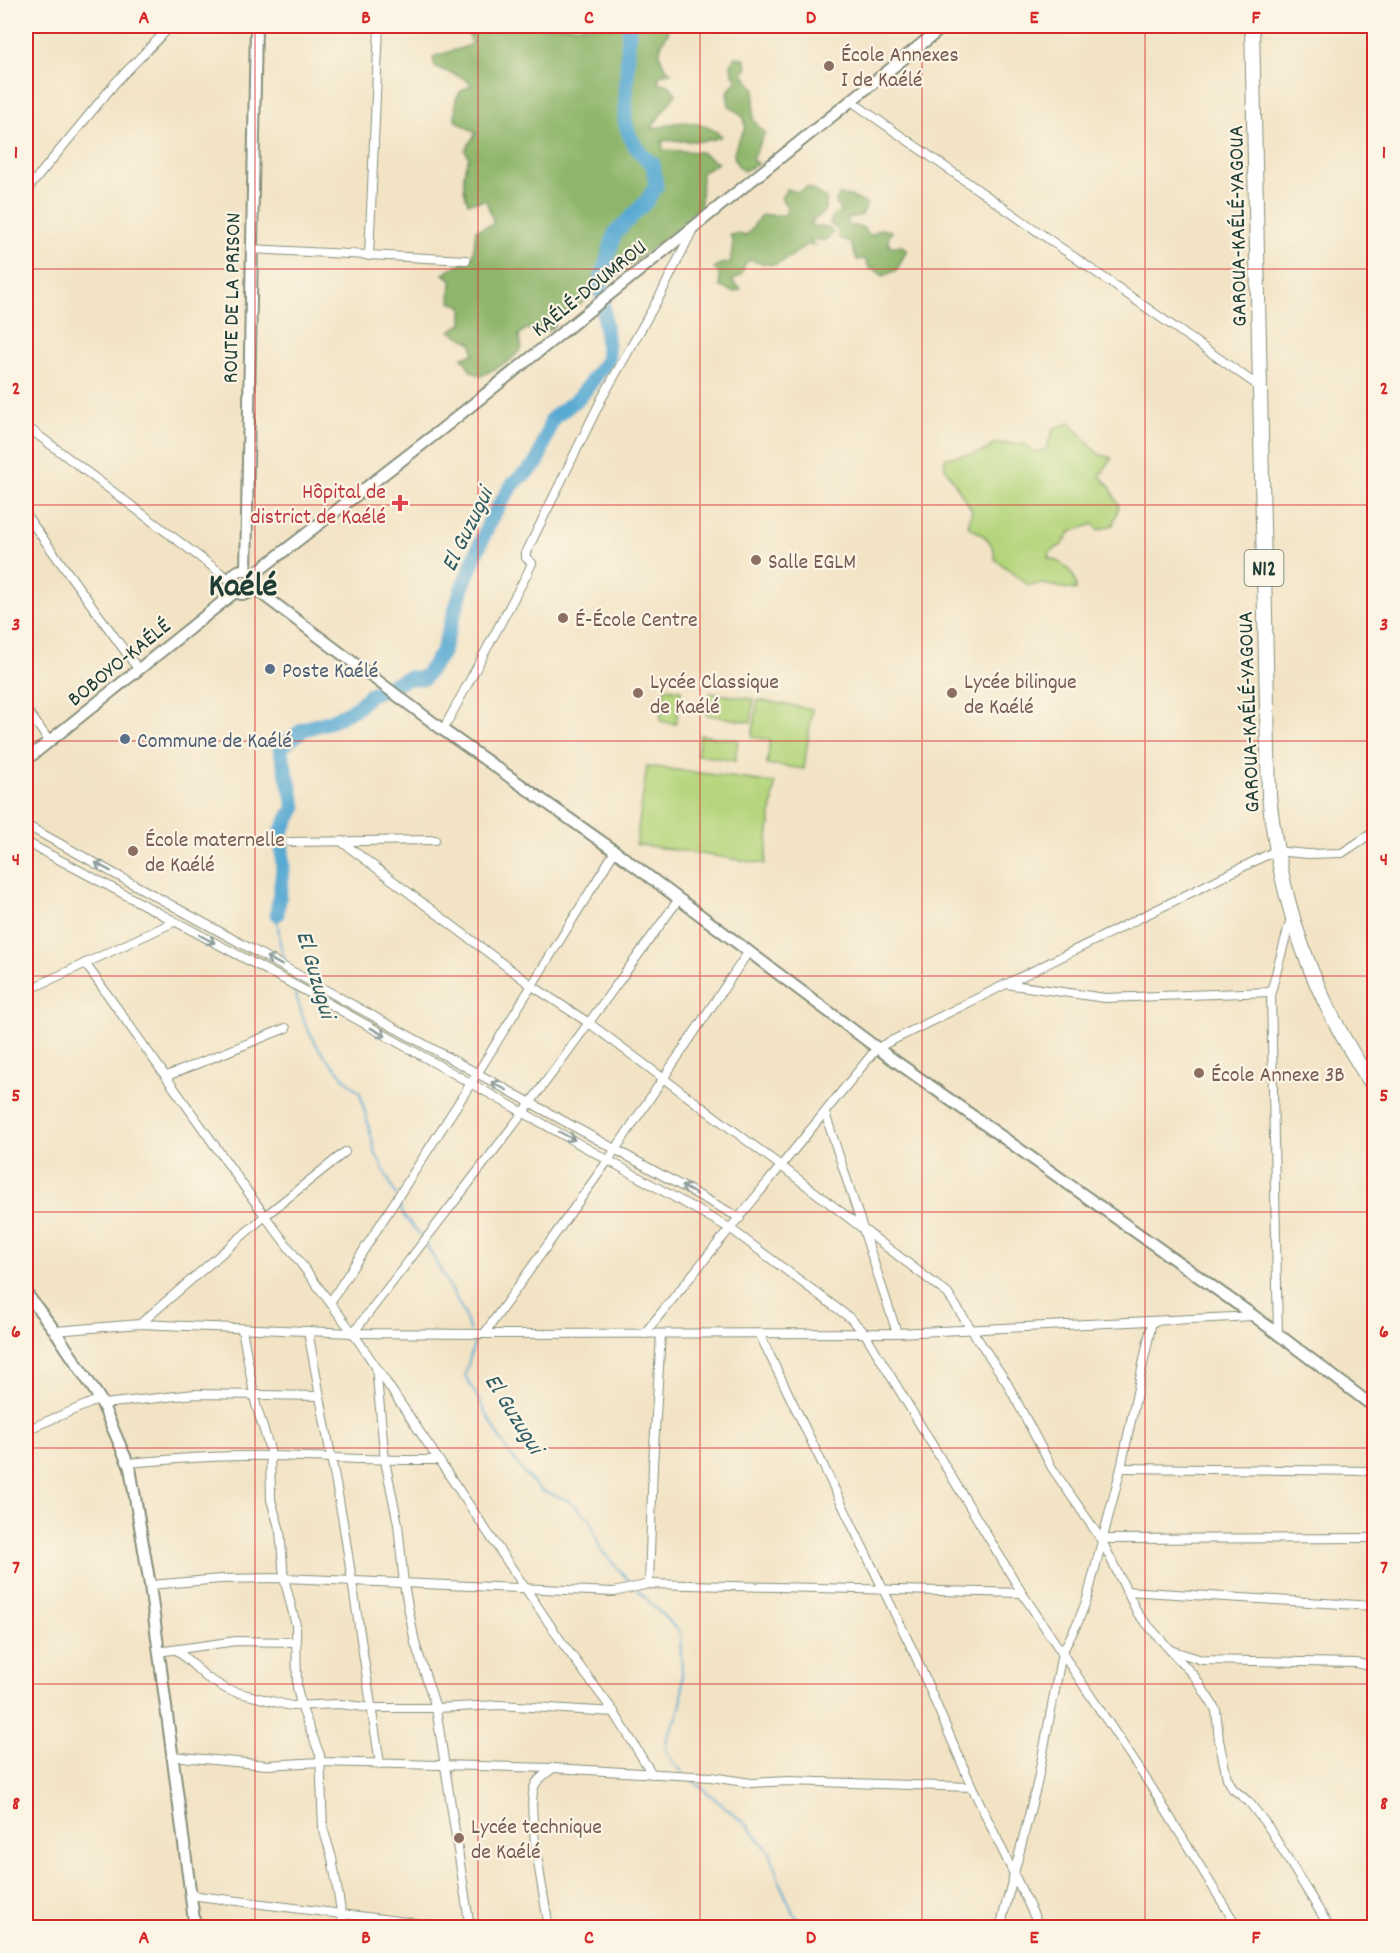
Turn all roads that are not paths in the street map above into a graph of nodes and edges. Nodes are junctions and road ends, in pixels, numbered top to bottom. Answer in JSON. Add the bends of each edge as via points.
{"nodes":[{"id":1,"x":171,"y":26,"type":"edge"},
{"id":2,"x":256,"y":26,"type":"edge"},
{"id":3,"x":379,"y":26,"type":"edge"},
{"id":4,"x":944,"y":26,"type":"edge"},
{"id":5,"x":1252,"y":26,"type":"edge"},
{"id":6,"x":850,"y":101,"type":"junction"},
{"id":7,"x":26,"y":191,"type":"edge"},
{"id":8,"x":693,"y":229,"type":"junction"},
{"id":9,"x":250,"y":249,"type":"junction"},
{"id":10,"x":369,"y":256,"type":"junction"},
{"id":11,"x":466,"y":260,"type":"dead end"},
{"id":12,"x":1260,"y":387,"type":"junction"},
{"id":13,"x":26,"y":426,"type":"edge"},
{"id":14,"x":26,"y":518,"type":"edge"},
{"id":15,"x":250,"y":573,"type":"junction"},
{"id":16,"x":230,"y":580,"type":"junction"},
{"id":17,"x":254,"y":588,"type":"junction"},
{"id":18,"x":235,"y":592,"type":"junction"},
{"id":19,"x":138,"y":669,"type":"junction"},
{"id":20,"x":26,"y":709,"type":"edge"},
{"id":21,"x":443,"y":730,"type":"junction"},
{"id":22,"x":50,"y":742,"type":"junction"},
{"id":23,"x":26,"y":760,"type":"edge"},
{"id":24,"x":26,"y":825,"type":"edge"},
{"id":25,"x":1374,"y":832,"type":"edge"},
{"id":26,"x":435,"y":840,"type":"dead end"},
{"id":27,"x":26,"y":842,"type":"edge"},
{"id":28,"x":290,"y":842,"type":"dead end"},
{"id":29,"x":342,"y":842,"type":"junction"},
{"id":30,"x":615,"y":851,"type":"junction"},
{"id":31,"x":1275,"y":851,"type":"junction"},
{"id":32,"x":679,"y":899,"type":"junction"},
{"id":33,"x":1292,"y":918,"type":"junction"},
{"id":34,"x":174,"y":921,"type":"junction"},
{"id":35,"x":749,"y":951,"type":"junction"},
{"id":36,"x":85,"y":963,"type":"junction"},
{"id":37,"x":1006,"y":984,"type":"junction"},
{"id":38,"x":531,"y":985,"type":"junction"},
{"id":39,"x":26,"y":991,"type":"edge"},
{"id":40,"x":1271,"y":992,"type":"junction"},
{"id":41,"x":589,"y":1023,"type":"junction"},
{"id":42,"x":286,"y":1028,"type":"dead end"},
{"id":43,"x":877,"y":1048,"type":"junction"},
{"id":44,"x":477,"y":1074,"type":"junction"},
{"id":45,"x":167,"y":1076,"type":"junction"},
{"id":46,"x":663,"y":1078,"type":"junction"},
{"id":47,"x":470,"y":1084,"type":"junction"},
{"id":48,"x":1374,"y":1087,"type":"edge"},
{"id":49,"x":530,"y":1102,"type":"junction"},
{"id":50,"x":524,"y":1113,"type":"junction"},
{"id":51,"x":825,"y":1113,"type":"junction"},
{"id":52,"x":615,"y":1149,"type":"junction"},
{"id":53,"x":345,"y":1152,"type":"dead end"},
{"id":54,"x":609,"y":1159,"type":"junction"},
{"id":55,"x":781,"y":1166,"type":"junction"},
{"id":56,"x":265,"y":1216,"type":"junction"},
{"id":57,"x":740,"y":1218,"type":"junction"},
{"id":58,"x":862,"y":1228,"type":"junction"},
{"id":59,"x":730,"y":1229,"type":"junction"},
{"id":60,"x":26,"y":1293,"type":"edge"},
{"id":61,"x":331,"y":1301,"type":"junction"},
{"id":62,"x":1254,"y":1316,"type":"junction"},
{"id":63,"x":1152,"y":1322,"type":"junction"},
{"id":64,"x":140,"y":1324,"type":"junction"},
{"id":65,"x":242,"y":1329,"type":"junction"},
{"id":66,"x":973,"y":1330,"type":"junction"},
{"id":67,"x":55,"y":1331,"type":"junction"},
{"id":68,"x":308,"y":1331,"type":"junction"},
{"id":69,"x":864,"y":1332,"type":"junction"},
{"id":70,"x":353,"y":1333,"type":"junction"},
{"id":71,"x":897,"y":1333,"type":"junction"},
{"id":72,"x":484,"y":1334,"type":"junction"},
{"id":73,"x":644,"y":1334,"type":"junction"},
{"id":74,"x":661,"y":1334,"type":"junction"},
{"id":75,"x":760,"y":1335,"type":"junction"},
{"id":76,"x":1278,"y":1337,"type":"junction"},
{"id":77,"x":375,"y":1365,"type":"junction"},
{"id":78,"x":255,"y":1394,"type":"junction"},
{"id":79,"x":319,"y":1396,"type":"junction"},
{"id":80,"x":102,"y":1401,"type":"junction"},
{"id":81,"x":1374,"y":1407,"type":"edge"},
{"id":82,"x":26,"y":1430,"type":"edge"},
{"id":83,"x":271,"y":1456,"type":"junction"},
{"id":84,"x":332,"y":1460,"type":"junction"},
{"id":85,"x":437,"y":1460,"type":"junction"},
{"id":86,"x":385,"y":1461,"type":"junction"},
{"id":87,"x":128,"y":1463,"type":"junction"},
{"id":88,"x":1121,"y":1468,"type":"junction"},
{"id":89,"x":1374,"y":1471,"type":"edge"},
{"id":90,"x":1374,"y":1538,"type":"edge"},
{"id":91,"x":1101,"y":1539,"type":"junction"},
{"id":92,"x":285,"y":1578,"type":"junction"},
{"id":93,"x":351,"y":1582,"type":"junction"},
{"id":94,"x":649,"y":1584,"type":"junction"},
{"id":95,"x":150,"y":1585,"type":"junction"},
{"id":96,"x":404,"y":1585,"type":"junction"},
{"id":97,"x":526,"y":1588,"type":"junction"},
{"id":98,"x":884,"y":1591,"type":"junction"},
{"id":99,"x":1126,"y":1591,"type":"junction"},
{"id":100,"x":1022,"y":1593,"type":"junction"},
{"id":101,"x":1374,"y":1606,"type":"edge"},
{"id":102,"x":297,"y":1641,"type":"junction"},
{"id":103,"x":177,"y":1650,"type":"junction"},
{"id":104,"x":1170,"y":1650,"type":"junction"},
{"id":105,"x":158,"y":1652,"type":"junction"},
{"id":106,"x":1062,"y":1653,"type":"junction"},
{"id":107,"x":1374,"y":1667,"type":"edge"},
{"id":108,"x":301,"y":1706,"type":"junction"},
{"id":109,"x":372,"y":1708,"type":"junction"},
{"id":110,"x":436,"y":1708,"type":"junction"},
{"id":111,"x":614,"y":1712,"type":"junction"},
{"id":112,"x":171,"y":1756,"type":"junction"},
{"id":113,"x":321,"y":1762,"type":"junction"},
{"id":114,"x":380,"y":1764,"type":"junction"},
{"id":115,"x":444,"y":1767,"type":"junction"},
{"id":116,"x":553,"y":1768,"type":"junction"},
{"id":117,"x":652,"y":1774,"type":"junction"},
{"id":118,"x":972,"y":1787,"type":"junction"},
{"id":119,"x":1015,"y":1876,"type":"junction"},
{"id":120,"x":190,"y":1895,"type":"junction"},
{"id":121,"x":342,"y":1914,"type":"junction"},
{"id":122,"x":195,"y":1928,"type":"edge"},
{"id":123,"x":344,"y":1928,"type":"edge"},
{"id":124,"x":454,"y":1928,"type":"edge"},
{"id":125,"x":470,"y":1928,"type":"edge"},
{"id":126,"x":549,"y":1928,"type":"edge"},
{"id":127,"x":1000,"y":1928,"type":"edge"},
{"id":128,"x":1040,"y":1928,"type":"edge"},
{"id":129,"x":1238,"y":1928,"type":"edge"},
{"id":130,"x":1330,"y":1928,"type":"edge"}],
"edges":[{"from":1,"to":7,"type":"street","via":[[116,82]]},
{"from":2,"to":9,"type":"main road","name":"ROUTE DE LA PRISON"},
{"from":3,"to":10,"type":"street"},
{"from":4,"to":6,"type":"main road","name":"KAÉLÉ-DOUMROU"},
{"from":5,"to":12,"type":"highway","name":"GAROUA-KAÉLÉ-YAGOUA","number":"N12"},
{"from":6,"to":8,"type":"main road","name":"KAÉLÉ-DOUMROU"},
{"from":6,"to":12,"type":"street"},
{"from":8,"to":15,"type":"main road","name":"KAÉLÉ-DOUMROU"},
{"from":8,"to":21,"type":"street","via":[[602,398],[526,553],[532,563]]},
{"from":9,"to":10,"type":"street"},
{"from":9,"to":15,"type":"main road","name":"ROUTE DE LA PRISON"},
{"from":10,"to":11,"type":"street"},
{"from":12,"to":31,"type":"highway","name":"GAROUA-KAÉLÉ-YAGOUA","number":"N12","via":[[1269,796]]},
{"from":13,"to":16,"type":"street"},
{"from":14,"to":19,"type":"street"},
{"from":15,"to":16,"type":"main road","via":[[236,572]]},
{"from":15,"to":17,"type":"main road"},
{"from":16,"to":18,"type":"main road"},
{"from":17,"to":18,"type":"main road","via":[[245,595]]},
{"from":17,"to":21,"type":"main road"},
{"from":18,"to":19,"type":"main road","name":"BOBOYO-KAÉLÉ"},
{"from":19,"to":22,"type":"main road","name":"BOBOYO-KAÉLÉ"},
{"from":20,"to":22,"type":"street"},
{"from":21,"to":30,"type":"main road"},
{"from":22,"to":23,"type":"main road","name":"BOBOYO-KAÉLÉ"},
{"from":44,"to":24,"type":"street","one_way":true},
{"from":25,"to":31,"type":"street","via":[[1342,853]]},
{"from":26,"to":29,"type":"street"},
{"from":27,"to":34,"type":"street"},
{"from":28,"to":29,"type":"street"},
{"from":29,"to":38,"type":"street"},
{"from":30,"to":32,"type":"main road"},
{"from":30,"to":38,"type":"street"},
{"from":31,"to":33,"type":"highway","name":"GAROUA-KAÉLÉ-YAGOUA","number":"N12"},
{"from":31,"to":37,"type":"street"},
{"from":32,"to":35,"type":"main road"},
{"from":32,"to":41,"type":"street"},
{"from":33,"to":40,"type":"street"},
{"from":33,"to":48,"type":"highway","name":"GAROUA-KAÉLÉ-YAGOUA","number":"N12","via":[[1304,958],[1344,1043]]},
{"from":34,"to":36,"type":"street"},
{"from":34,"to":47,"type":"street","one_way":true},
{"from":35,"to":43,"type":"main road"},
{"from":35,"to":46,"type":"street"},
{"from":36,"to":39,"type":"street"},
{"from":36,"to":45,"type":"street"},
{"from":37,"to":40,"type":"street","via":[[1105,998]]},
{"from":37,"to":43,"type":"street"},
{"from":38,"to":41,"type":"street"},
{"from":38,"to":44,"type":"street"},
{"from":40,"to":76,"type":"street"},
{"from":41,"to":46,"type":"street"},
{"from":41,"to":49,"type":"street"},
{"from":42,"to":45,"type":"street"},
{"from":43,"to":51,"type":"street"},
{"from":43,"to":62,"type":"main road"},
{"from":44,"to":47,"type":"street"},
{"from":49,"to":44,"type":"street","one_way":true},
{"from":45,"to":56,"type":"street"},
{"from":46,"to":52,"type":"street"},
{"from":46,"to":55,"type":"street"},
{"from":47,"to":50,"type":"street"},
{"from":47,"to":61,"type":"street"},
{"from":49,"to":50,"type":"street"},
{"from":49,"to":52,"type":"street"},
{"from":50,"to":54,"type":"street","one_way":true},
{"from":50,"to":70,"type":"street"},
{"from":51,"to":55,"type":"street"},
{"from":51,"to":58,"type":"street"},
{"from":52,"to":54,"type":"street"},
{"from":57,"to":52,"type":"street","one_way":true},
{"from":53,"to":56,"type":"street"},
{"from":54,"to":59,"type":"street"},
{"from":54,"to":72,"type":"street"},
{"from":55,"to":57,"type":"street"},
{"from":55,"to":58,"type":"street"},
{"from":56,"to":61,"type":"street"},
{"from":56,"to":64,"type":"street"},
{"from":57,"to":59,"type":"street"},
{"from":58,"to":66,"type":"street","via":[[948,1294]]},
{"from":58,"to":71,"type":"street"},
{"from":59,"to":69,"type":"street","via":[[836,1306]]},
{"from":59,"to":73,"type":"street"},
{"from":60,"to":67,"type":"main road"},
{"from":61,"to":70,"type":"street"},
{"from":62,"to":63,"type":"street"},
{"from":62,"to":76,"type":"main road"},
{"from":63,"to":66,"type":"street"},
{"from":63,"to":88,"type":"street"},
{"from":64,"to":65,"type":"street"},
{"from":64,"to":67,"type":"street"},
{"from":65,"to":68,"type":"street"},
{"from":65,"to":78,"type":"street"},
{"from":66,"to":71,"type":"street"},
{"from":66,"to":91,"type":"street","via":[[1007,1383],[1052,1468]]},
{"from":67,"to":80,"type":"main road"},
{"from":68,"to":70,"type":"street"},
{"from":68,"to":79,"type":"street"},
{"from":69,"to":71,"type":"street"},
{"from":69,"to":75,"type":"street"},
{"from":69,"to":100,"type":"street"},
{"from":70,"to":72,"type":"street"},
{"from":70,"to":77,"type":"street"},
{"from":72,"to":73,"type":"street"},
{"from":73,"to":74,"type":"street"},
{"from":74,"to":75,"type":"street"},
{"from":74,"to":94,"type":"street"},
{"from":75,"to":98,"type":"street"},
{"from":76,"to":81,"type":"main road"},
{"from":77,"to":85,"type":"street"},
{"from":77,"to":86,"type":"street"},
{"from":78,"to":79,"type":"street"},
{"from":78,"to":80,"type":"street"},
{"from":78,"to":83,"type":"street"},
{"from":79,"to":84,"type":"street"},
{"from":80,"to":82,"type":"street"},
{"from":80,"to":87,"type":"main road"},
{"from":83,"to":84,"type":"street"},
{"from":83,"to":87,"type":"street"},
{"from":83,"to":92,"type":"street","via":[[270,1488]]},
{"from":84,"to":86,"type":"street"},
{"from":84,"to":93,"type":"street"},
{"from":85,"to":86,"type":"street"},
{"from":85,"to":97,"type":"street"},
{"from":86,"to":96,"type":"street","via":[[398,1524]]},
{"from":87,"to":95,"type":"main road"},
{"from":88,"to":89,"type":"street"},
{"from":88,"to":91,"type":"street"},
{"from":90,"to":91,"type":"street"},
{"from":91,"to":99,"type":"street"},
{"from":91,"to":106,"type":"street","via":[[1087,1599]]},
{"from":92,"to":93,"type":"street"},
{"from":92,"to":95,"type":"street"},
{"from":92,"to":102,"type":"street"},
{"from":93,"to":96,"type":"street"},
{"from":93,"to":109,"type":"street"},
{"from":94,"to":97,"type":"street","via":[[615,1592]]},
{"from":94,"to":98,"type":"street"},
{"from":95,"to":105,"type":"main road"},
{"from":96,"to":97,"type":"street"},
{"from":96,"to":110,"type":"street","via":[[415,1643]]},
{"from":97,"to":111,"type":"street"},
{"from":98,"to":100,"type":"street"},
{"from":98,"to":118,"type":"street"},
{"from":99,"to":101,"type":"street"},
{"from":99,"to":104,"type":"street","via":[[1138,1614]]},
{"from":100,"to":106,"type":"street"},
{"from":102,"to":103,"type":"street","via":[[236,1641]]},
{"from":102,"to":108,"type":"street"},
{"from":103,"to":105,"type":"street"},
{"from":103,"to":108,"type":"street","via":[[228,1690]]},
{"from":104,"to":107,"type":"street","via":[[1202,1660],[1356,1663]]},
{"from":104,"to":130,"type":"street","via":[[1195,1677],[1216,1710],[1219,1740],[1233,1789],[1269,1828]]},
{"from":105,"to":112,"type":"main road"},
{"from":106,"to":119,"type":"street","via":[[1050,1725]]},
{"from":106,"to":129,"type":"street","via":[[1152,1788]]},
{"from":108,"to":109,"type":"street","via":[[339,1704]]},
{"from":108,"to":113,"type":"street"},
{"from":109,"to":110,"type":"street"},
{"from":109,"to":114,"type":"street"},
{"from":110,"to":111,"type":"street","via":[[499,1706]]},
{"from":110,"to":115,"type":"street"},
{"from":111,"to":117,"type":"street"},
{"from":112,"to":113,"type":"street","via":[[282,1766]]},
{"from":112,"to":120,"type":"main road"},
{"from":113,"to":114,"type":"street"},
{"from":113,"to":121,"type":"street","via":[[323,1828]]},
{"from":114,"to":115,"type":"street"},
{"from":115,"to":116,"type":"street"},
{"from":115,"to":125,"type":"street"},
{"from":116,"to":117,"type":"street"},
{"from":116,"to":126,"type":"street","via":[[539,1778],[533,1791]]},
{"from":117,"to":118,"type":"street","via":[[751,1783]]},
{"from":118,"to":119,"type":"street"},
{"from":119,"to":127,"type":"street"},
{"from":119,"to":128,"type":"street"},
{"from":120,"to":121,"type":"street"},
{"from":120,"to":122,"type":"main road"},
{"from":121,"to":123,"type":"street"},
{"from":121,"to":124,"type":"street"}]}
